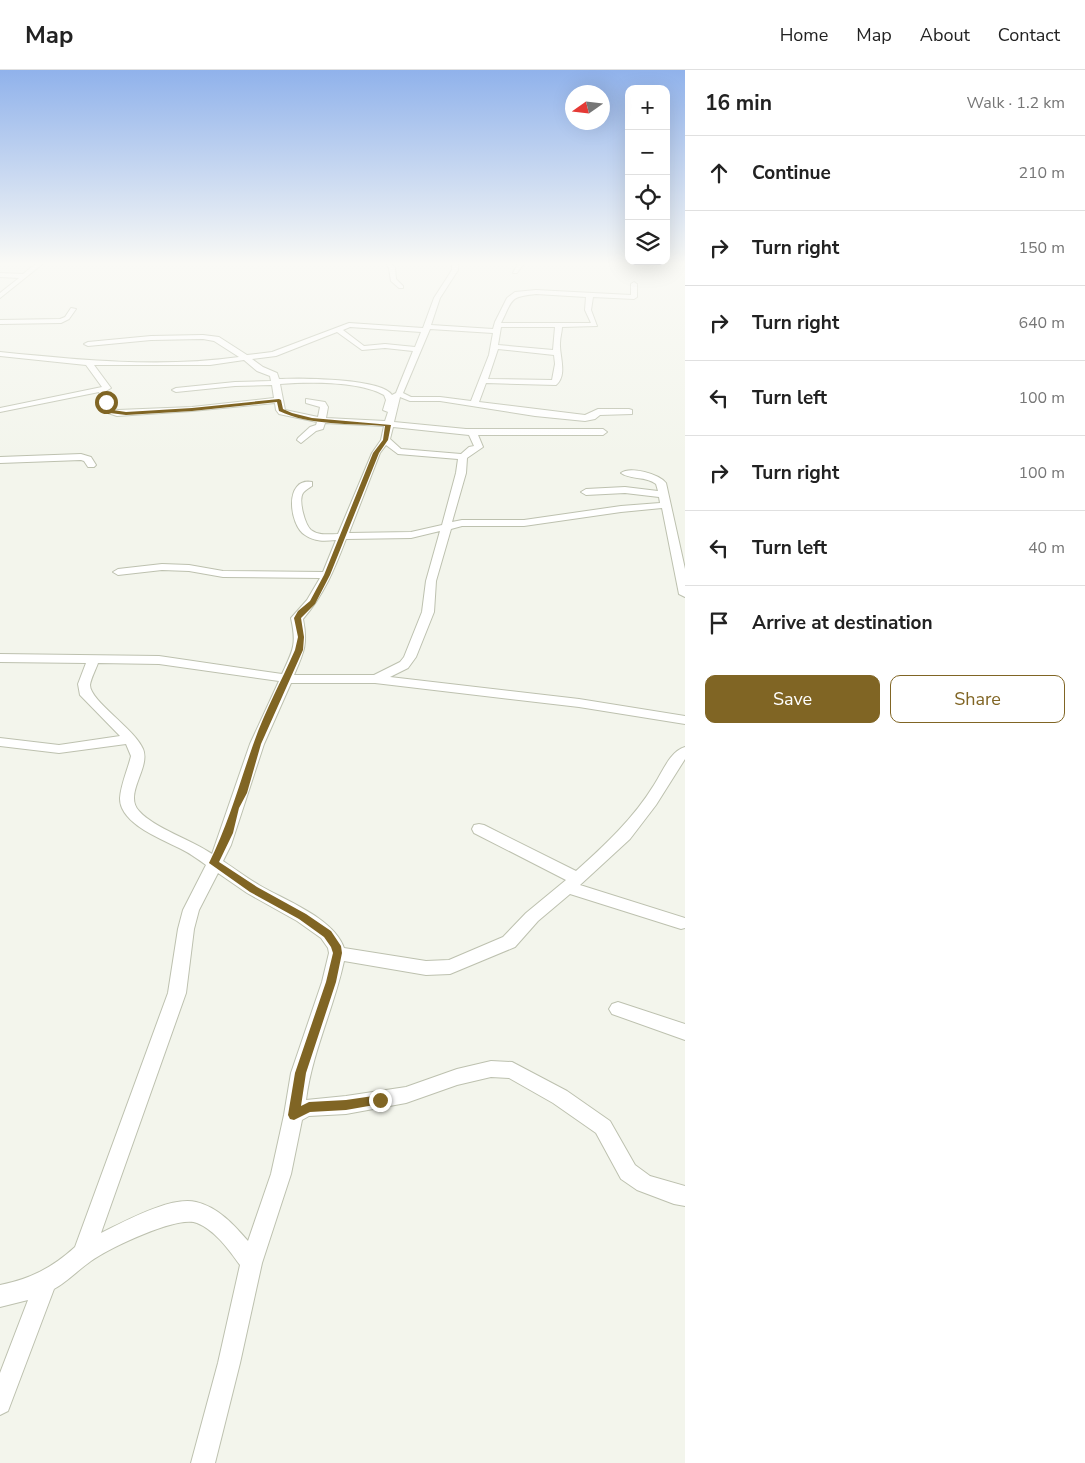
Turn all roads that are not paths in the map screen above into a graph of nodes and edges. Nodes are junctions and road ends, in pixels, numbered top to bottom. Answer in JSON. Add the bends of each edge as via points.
{"nodes":[{"id":1,"x":342,"y":327,"type":"edge"},
{"id":2,"x":387,"y":327,"type":"edge"},
{"id":3,"x":445,"y":327,"type":"edge"},
{"id":4,"x":476,"y":327,"type":"edge"},
{"id":5,"x":527,"y":327,"type":"edge"},
{"id":6,"x":558,"y":327,"type":"edge"},
{"id":7,"x":497,"y":328,"type":"junction"},
{"id":8,"x":337,"y":329,"type":"junction"},
{"id":9,"x":426,"y":329,"type":"junction"},
{"id":10,"x":88,"y":344,"type":"dead end"},
{"id":11,"x":494,"y":346,"type":"junction"},
{"id":12,"x":418,"y":349,"type":"junction"},
{"id":13,"x":557,"y":353,"type":"junction"},
{"id":14,"x":0,"y":354,"type":"edge"},
{"id":15,"x":246,"y":359,"type":"junction"},
{"id":16,"x":88,"y":363,"type":"junction"},
{"id":17,"x":482,"y":380,"type":"junction"},
{"id":18,"x":275,"y":382,"type":"junction"},
{"id":19,"x":200,"y":388,"type":"junction"},
{"id":20,"x":102,"y":390,"type":"junction"},
{"id":21,"x":176,"y":390,"type":"dead end"},
{"id":22,"x":399,"y":394,"type":"junction"},
{"id":23,"x":279,"y":400,"type":"junction"},
{"id":24,"x":309,"y":401,"type":"dead end"},
{"id":25,"x":474,"y":404,"type":"junction"},
{"id":26,"x":206,"y":408,"type":"junction"},
{"id":27,"x":0,"y":410,"type":"edge"},
{"id":28,"x":629,"y":412,"type":"dead end"},
{"id":29,"x":543,"y":414,"type":"junction"},
{"id":30,"x":321,"y":420,"type":"junction"},
{"id":31,"x":387,"y":425,"type":"junction"},
{"id":32,"x":475,"y":432,"type":"junction"},
{"id":33,"x":549,"y":432,"type":"junction"},
{"id":34,"x":603,"y":432,"type":"dead end"},
{"id":35,"x":301,"y":440,"type":"dead end"},
{"id":36,"x":385,"y":440,"type":"junction"},
{"id":37,"x":463,"y":457,"type":"junction"},
{"id":38,"x":0,"y":460,"type":"edge"},
{"id":39,"x":91,"y":465,"type":"dead end"},
{"id":40,"x":626,"y":473,"type":"dead end"},
{"id":41,"x":309,"y":484,"type":"dead end"},
{"id":42,"x":586,"y":492,"type":"dead end"},
{"id":43,"x":662,"y":494,"type":"junction"},
{"id":44,"x":666,"y":506,"type":"junction"},
{"id":45,"x":446,"y":527,"type":"junction"},
{"id":46,"x":343,"y":538,"type":"junction"},
{"id":47,"x":118,"y":572,"type":"dead end"},
{"id":48,"x":327,"y":575,"type":"junction"},
{"id":49,"x":685,"y":594,"type":"edge"},
{"id":50,"x":0,"y":658,"type":"edge"},
{"id":51,"x":93,"y":660,"type":"junction"},
{"id":52,"x":288,"y":679,"type":"junction"},
{"id":53,"x":375,"y":679,"type":"junction"},
{"id":54,"x":685,"y":720,"type":"edge"},
{"id":55,"x":129,"y":739,"type":"junction"},
{"id":56,"x":0,"y":742,"type":"edge"},
{"id":57,"x":685,"y":751,"type":"edge"},
{"id":58,"x":479,"y":829,"type":"dead end"},
{"id":59,"x":214,"y":863,"type":"junction"},
{"id":60,"x":573,"y":883,"type":"junction"},
{"id":61,"x":681,"y":923,"type":"dead end"},
{"id":62,"x":338,"y":953,"type":"junction"},
{"id":63,"x":618,"y":1009,"type":"dead end"},
{"id":64,"x":685,"y":1032,"type":"edge"},
{"id":65,"x":294,"y":1115,"type":"junction"},
{"id":66,"x":685,"y":1196,"type":"edge"},
{"id":67,"x":83,"y":1254,"type":"junction"},
{"id":68,"x":251,"y":1263,"type":"junction"},
{"id":69,"x":45,"y":1284,"type":"junction"},
{"id":70,"x":0,"y":1296,"type":"edge"},
{"id":71,"x":0,"y":1403,"type":"edge"},
{"id":72,"x":203,"y":1463,"type":"edge"}],
"edges":[{"from":1,"to":8,"type":"street"},
{"from":2,"to":9,"type":"street"},
{"from":3,"to":9,"type":"street"},
{"from":4,"to":7,"type":"street"},
{"from":5,"to":7,"type":"street"},
{"from":6,"to":13,"type":"street"},
{"from":7,"to":11,"type":"street"},
{"from":8,"to":12,"type":"street","via":[[362,348]]},
{"from":8,"to":15,"type":"street","via":[[273,354]]},
{"from":9,"to":12,"type":"street"},
{"from":10,"to":15,"type":"street","via":[[203,337],[216,339]]},
{"from":11,"to":13,"type":"street"},
{"from":11,"to":17,"type":"street"},
{"from":12,"to":22,"type":"street"},
{"from":13,"to":17,"type":"street","via":[[559,364],[553,383]]},
{"from":14,"to":16,"type":"street"},
{"from":15,"to":16,"type":"street","via":[[210,363]]},
{"from":15,"to":18,"type":"street","via":[[274,375]]},
{"from":16,"to":20,"type":"street","via":[[105,384],[107,388]]},
{"from":17,"to":25,"type":"street"},
{"from":18,"to":19,"type":"street"},
{"from":18,"to":23,"type":"street"},
{"from":18,"to":31,"type":"street","via":[[302,380],[386,392],[390,400]]},
{"from":19,"to":21,"type":"street"},
{"from":19,"to":26,"type":"street"},
{"from":20,"to":26,"type":"street","via":[[111,412]]},
{"from":20,"to":27,"type":"street"},
{"from":22,"to":25,"type":"street","via":[[410,399]]},
{"from":22,"to":31,"type":"street"},
{"from":23,"to":26,"type":"street"},
{"from":23,"to":30,"type":"street","via":[[282,412]]},
{"from":24,"to":30,"type":"street","via":[[323,405]]},
{"from":25,"to":29,"type":"street"},
{"from":28,"to":29,"type":"street","via":[[598,412],[589,418]]},
{"from":29,"to":33,"type":"street"},
{"from":30,"to":31,"type":"street"},
{"from":30,"to":35,"type":"street","via":[[319,428]]},
{"from":31,"to":32,"type":"street"},
{"from":31,"to":36,"type":"street"},
{"from":32,"to":33,"type":"street"},
{"from":32,"to":37,"type":"street","via":[[473,435],[479,447]]},
{"from":33,"to":34,"type":"street"},
{"from":36,"to":37,"type":"street","via":[[398,451]]},
{"from":36,"to":46,"type":"street","via":[[376,453]]},
{"from":37,"to":45,"type":"street"},
{"from":38,"to":39,"type":"street","via":[[81,457],[88,459]]},
{"from":40,"to":43,"type":"street","via":[[658,480]]},
{"from":41,"to":46,"type":"street","via":[[296,497],[300,523],[313,536]]},
{"from":42,"to":43,"type":"street","via":[[625,490]]},
{"from":43,"to":44,"type":"street"},
{"from":44,"to":45,"type":"street","via":[[524,523],[468,522]]},
{"from":44,"to":49,"type":"street"},
{"from":45,"to":46,"type":"street","via":[[411,535]]},
{"from":45,"to":53,"type":"street","via":[[431,580],[428,612],[410,658],[404,665]]},
{"from":46,"to":48,"type":"street"},
{"from":47,"to":48,"type":"street","via":[[162,567],[223,574]]},
{"from":48,"to":52,"type":"street","via":[[312,602],[297,618],[301,637]]},
{"from":50,"to":51,"type":"street"},
{"from":51,"to":52,"type":"street","via":[[159,660]]},
{"from":51,"to":55,"type":"street","via":[[84,684],[86,695]]},
{"from":52,"to":53,"type":"street"},
{"from":52,"to":59,"type":"street","via":[[257,744],[229,833]]},
{"from":53,"to":54,"type":"street","via":[[579,703]]},
{"from":55,"to":56,"type":"street","via":[[60,749]]},
{"from":55,"to":59,"type":"street","via":[[138,756],[127,797],[134,815]]},
{"from":57,"to":60,"type":"street","via":[[625,835]]},
{"from":58,"to":60,"type":"street"},
{"from":59,"to":62,"type":"street","via":[[327,934]]},
{"from":59,"to":67,"type":"street","via":[[191,910],[177,993]]},
{"from":60,"to":61,"type":"street"},
{"from":60,"to":62,"type":"street","via":[[532,917],[509,942],[450,967],[426,968]]},
{"from":62,"to":65,"type":"street","via":[[300,1073]]},
{"from":63,"to":64,"type":"street"},
{"from":65,"to":66,"type":"street","via":[[309,1107],[346,1105],[406,1095],[491,1069],[512,1070],[560,1097],[603,1127],[628,1172],[644,1183]]},
{"from":65,"to":68,"type":"street","via":[[281,1174]]},
{"from":67,"to":68,"type":"street","via":[[172,1213],[194,1211],[229,1234]]},
{"from":67,"to":69,"type":"street","via":[[68,1270]]},
{"from":68,"to":72,"type":"street"},
{"from":69,"to":70,"type":"street"},
{"from":69,"to":71,"type":"street"}]}
